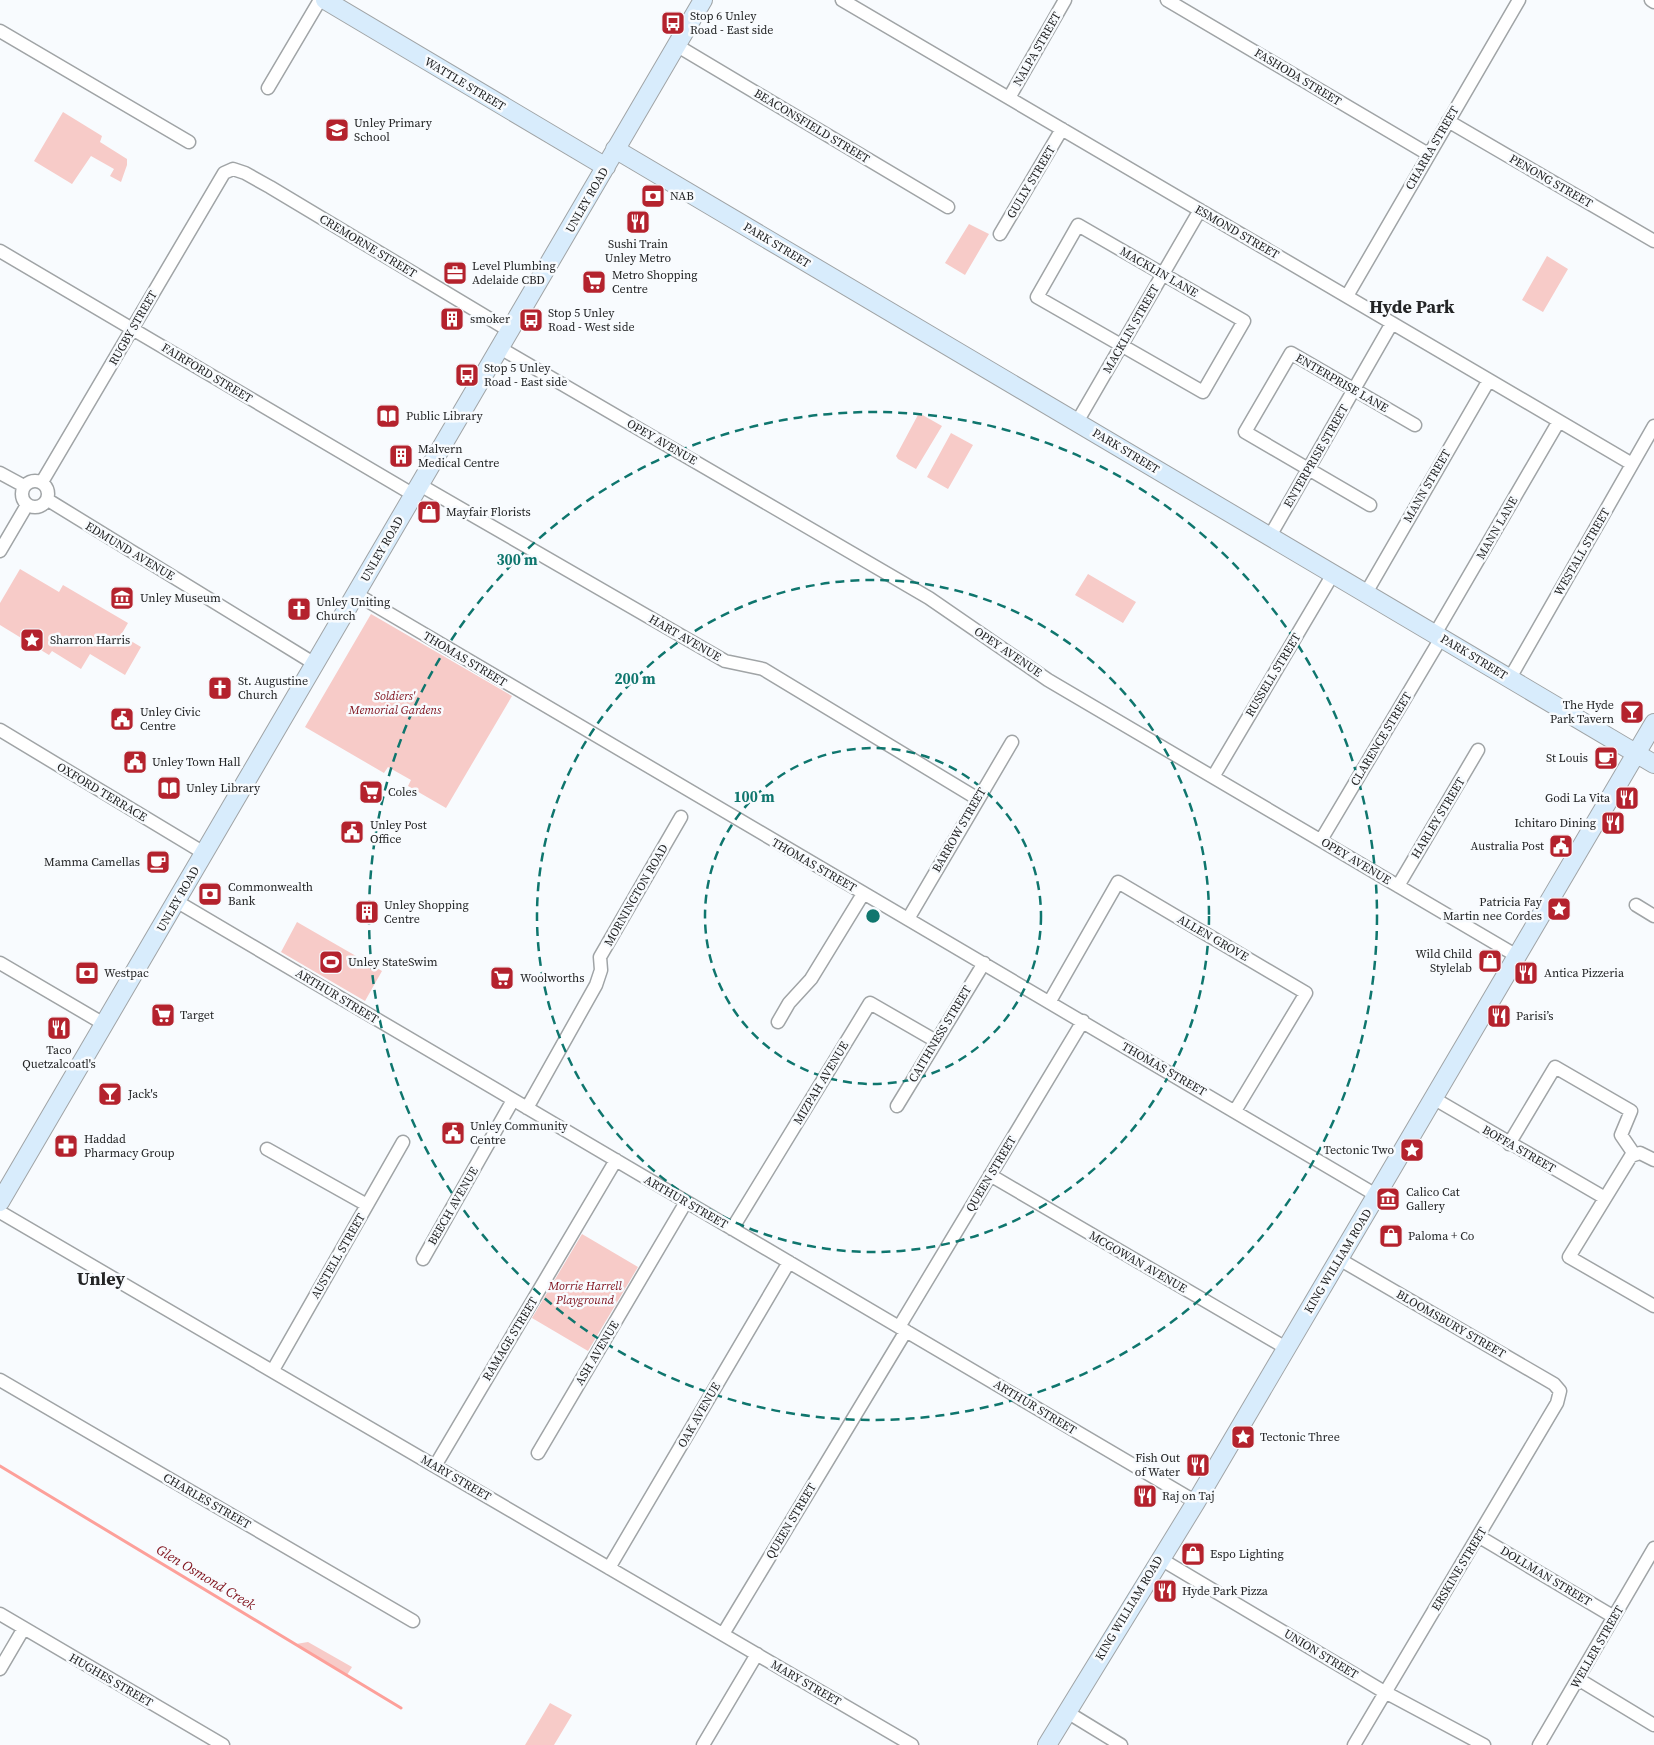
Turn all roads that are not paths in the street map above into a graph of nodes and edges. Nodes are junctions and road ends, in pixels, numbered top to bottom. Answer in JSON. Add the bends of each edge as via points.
{"nodes":[{"id":1,"x":320,"y":0,"type":"edge"},
{"id":2,"x":325,"y":0,"type":"edge"},
{"id":3,"x":842,"y":0,"type":"edge"},
{"id":4,"x":1066,"y":0,"type":"edge"},
{"id":5,"x":1167,"y":0,"type":"edge"},
{"id":6,"x":1519,"y":0,"type":"edge"},
{"id":7,"x":697,"y":2,"type":"edge"},
{"id":8,"x":0,"y":31,"type":"edge"},
{"id":9,"x":676,"y":45,"type":"junction"},
{"id":10,"x":268,"y":88,"type":"dead end"},
{"id":11,"x":1009,"y":98,"type":"junction"},
{"id":12,"x":1448,"y":121,"type":"junction"},
{"id":13,"x":1062,"y":129,"type":"junction"},
{"id":14,"x":189,"y":142,"type":"dead end"},
{"id":15,"x":615,"y":149,"type":"junction"},
{"id":16,"x":1428,"y":154,"type":"junction"},
{"id":17,"x":606,"y":167,"type":"junction"},
{"id":18,"x":224,"y":173,"type":"joint"},
{"id":19,"x":948,"y":207,"type":"dead end"},
{"id":20,"x":1200,"y":210,"type":"junction"},
{"id":21,"x":1000,"y":234,"type":"dead end"},
{"id":22,"x":1654,"y":241,"type":"edge"},
{"id":23,"x":0,"y":251,"type":"edge"},
{"id":24,"x":1163,"y":274,"type":"junction"},
{"id":25,"x":1347,"y":296,"type":"junction"},
{"id":26,"x":1392,"y":323,"type":"junction"},
{"id":27,"x":133,"y":329,"type":"junction"},
{"id":28,"x":510,"y":330,"type":"junction"},
{"id":29,"x":1122,"y":346,"type":"junction"},
{"id":30,"x":500,"y":348,"type":"junction"},
{"id":31,"x":1489,"y":380,"type":"junction"},
{"id":32,"x":1354,"y":390,"type":"junction"},
{"id":33,"x":1559,"y":421,"type":"junction"},
{"id":34,"x":1077,"y":422,"type":"junction"},
{"id":35,"x":1415,"y":426,"type":"dead end"},
{"id":36,"x":1654,"y":426,"type":"edge"},
{"id":37,"x":1632,"y":464,"type":"junction"},
{"id":38,"x":1308,"y":469,"type":"junction"},
{"id":39,"x":0,"y":473,"type":"edge"},
{"id":40,"x":42,"y":482,"type":"junction"},
{"id":41,"x":24,"y":486,"type":"junction"},
{"id":42,"x":417,"y":490,"type":"junction"},
{"id":43,"x":48,"y":500,"type":"junction"},
{"id":44,"x":1370,"y":504,"type":"dead end"},
{"id":45,"x":28,"y":505,"type":"junction"},
{"id":46,"x":1270,"y":536,"type":"junction"},
{"id":47,"x":0,"y":551,"type":"edge"},
{"id":48,"x":1333,"y":574,"type":"junction"},
{"id":49,"x":1366,"y":593,"type":"junction"},
{"id":50,"x":356,"y":594,"type":"junction"},
{"id":51,"x":1438,"y":636,"type":"junction"},
{"id":52,"x":315,"y":664,"type":"junction"},
{"id":53,"x":1510,"y":678,"type":"junction"},
{"id":54,"x":1654,"y":723,"type":"edge"},
{"id":55,"x":0,"y":730,"type":"edge"},
{"id":56,"x":1012,"y":742,"type":"dead end"},
{"id":57,"x":1478,"y":750,"type":"dead end"},
{"id":58,"x":1636,"y":753,"type":"junction"},
{"id":59,"x":1654,"y":764,"type":"edge"},
{"id":60,"x":1213,"y":777,"type":"junction"},
{"id":61,"x":978,"y":799,"type":"junction"},
{"id":62,"x":681,"y":817,"type":"dead end"},
{"id":63,"x":1321,"y":840,"type":"junction"},
{"id":64,"x":204,"y":853,"type":"junction"},
{"id":65,"x":1398,"y":886,"type":"junction"},
{"id":66,"x":863,"y":894,"type":"junction"},
{"id":67,"x":176,"y":901,"type":"junction"},
{"id":68,"x":1636,"y":905,"type":"dead end"},
{"id":69,"x":1654,"y":916,"type":"edge"},
{"id":70,"x":908,"y":919,"type":"junction"},
{"id":71,"x":1517,"y":956,"type":"junction"},
{"id":72,"x":0,"y":963,"type":"edge"},
{"id":73,"x":984,"y":963,"type":"junction"},
{"id":74,"x":1050,"y":1001,"type":"junction"},
{"id":75,"x":1083,"y":1021,"type":"junction"},
{"id":76,"x":778,"y":1022,"type":"dead end"},
{"id":77,"x":104,"y":1024,"type":"junction"},
{"id":78,"x":936,"y":1041,"type":"junction"},
{"id":79,"x":1433,"y":1098,"type":"junction"},
{"id":80,"x":513,"y":1100,"type":"junction"},
{"id":81,"x":897,"y":1106,"type":"dead end"},
{"id":82,"x":527,"y":1108,"type":"junction"},
{"id":83,"x":1235,"y":1111,"type":"junction"},
{"id":84,"x":403,"y":1142,"type":"dead end"},
{"id":85,"x":1508,"y":1144,"type":"junction"},
{"id":86,"x":267,"y":1149,"type":"dead end"},
{"id":87,"x":1634,"y":1154,"type":"junction"},
{"id":88,"x":616,"y":1160,"type":"junction"},
{"id":89,"x":1654,"y":1160,"type":"edge"},
{"id":90,"x":990,"y":1175,"type":"junction"},
{"id":91,"x":2,"y":1195,"type":"edge"},
{"id":92,"x":1376,"y":1195,"type":"junction"},
{"id":93,"x":1605,"y":1198,"type":"junction"},
{"id":94,"x":686,"y":1202,"type":"junction"},
{"id":95,"x":367,"y":1205,"type":"junction"},
{"id":96,"x":0,"y":1212,"type":"edge"},
{"id":97,"x":732,"y":1229,"type":"junction"},
{"id":98,"x":423,"y":1259,"type":"dead end"},
{"id":99,"x":1339,"y":1259,"type":"junction"},
{"id":100,"x":789,"y":1262,"type":"junction"},
{"id":101,"x":1654,"y":1306,"type":"edge"},
{"id":102,"x":903,"y":1329,"type":"junction"},
{"id":103,"x":1286,"y":1348,"type":"junction"},
{"id":104,"x":273,"y":1370,"type":"junction"},
{"id":105,"x":0,"y":1380,"type":"edge"},
{"id":106,"x":1560,"y":1392,"type":"joint"},
{"id":107,"x":538,"y":1453,"type":"dead end"},
{"id":108,"x":435,"y":1466,"type":"junction"},
{"id":109,"x":1196,"y":1502,"type":"junction"},
{"id":110,"x":1478,"y":1536,"type":"junction"},
{"id":111,"x":1652,"y":1556,"type":"edge"},
{"id":112,"x":1159,"y":1558,"type":"junction"},
{"id":113,"x":609,"y":1568,"type":"junction"},
{"id":114,"x":0,"y":1614,"type":"edge"},
{"id":115,"x":1614,"y":1617,"type":"junction"},
{"id":116,"x":413,"y":1621,"type":"dead end"},
{"id":117,"x":24,"y":1628,"type":"junction"},
{"id":118,"x":723,"y":1634,"type":"junction"},
{"id":119,"x":757,"y":1654,"type":"junction"},
{"id":120,"x":0,"y":1669,"type":"edge"},
{"id":121,"x":1578,"y":1679,"type":"junction"},
{"id":122,"x":1385,"y":1692,"type":"junction"},
{"id":123,"x":1067,"y":1712,"type":"junction"},
{"id":124,"x":1654,"y":1725,"type":"edge"},
{"id":125,"x":216,"y":1743,"type":"edge"},
{"id":126,"x":703,"y":1745,"type":"edge"},
{"id":127,"x":912,"y":1745,"type":"edge"},
{"id":128,"x":1047,"y":1745,"type":"edge"},
{"id":129,"x":1122,"y":1745,"type":"edge"},
{"id":130,"x":1354,"y":1745,"type":"edge"},
{"id":131,"x":1484,"y":1745,"type":"edge"},
{"id":132,"x":1540,"y":1745,"type":"edge"}],
"edges":[{"from":1,"to":10,"type":"street"},
{"from":2,"to":17,"type":"main road","name":"WATTLE STREET"},
{"from":3,"to":11,"type":"street","name":"ESMOND STREET"},
{"from":4,"to":11,"type":"street","name":"NALPA STREET"},
{"from":5,"to":16,"type":"street","name":"FASHODA STREET"},
{"from":6,"to":12,"type":"street","name":"CHARRA STREET"},
{"from":7,"to":9,"type":"main road","name":"UNLEY ROAD"},
{"from":8,"to":14,"type":"street"},
{"from":9,"to":15,"type":"main road","name":"UNLEY ROAD"},
{"from":9,"to":19,"type":"street","name":"BEACONSFIELD STREET"},
{"from":11,"to":13,"type":"street","name":"ESMOND STREET"},
{"from":12,"to":16,"type":"street","name":"CHARRA STREET"},
{"from":12,"to":22,"type":"street","name":"PENONG STREET"},
{"from":13,"to":20,"type":"street","name":"ESMOND STREET"},
{"from":13,"to":21,"type":"street","name":"GULLY STREET"},
{"from":15,"to":17,"type":"main road","name":"UNLEY ROAD"},
{"from":15,"to":34,"type":"main road","name":"PARK STREET"},
{"from":16,"to":25,"type":"street","name":"CHARRA STREET"},
{"from":17,"to":28,"type":"main road","name":"UNLEY ROAD"},
{"from":18,"to":27,"type":"street","name":"RUGBY STREET"},
{"from":18,"to":28,"type":"street","name":"CREMORNE STREET","via":[[233,169],[245,173]]},
{"from":20,"to":24,"type":"street","name":"MACKLIN STREET"},
{"from":20,"to":25,"type":"street","name":"ESMOND STREET"},
{"from":23,"to":27,"type":"street","name":"FAIRFORD STREET"},
{"from":24,"to":29,"type":"street","name":"MACKLIN STREET"},
{"from":24,"to":29,"type":"street","name":"MACKLIN LANE","via":[[1244,321],[1203,392]]},
{"from":24,"to":29,"type":"street","name":"MACKLIN LANE","via":[[1078,225],[1037,297]]},
{"from":25,"to":26,"type":"street","name":"ESMOND STREET"},
{"from":26,"to":31,"type":"street","name":"ESMOND STREET"},
{"from":26,"to":32,"type":"street","name":"ENTERPRISE STREET"},
{"from":27,"to":40,"type":"street","name":"RUGBY STREET"},
{"from":27,"to":42,"type":"street","name":"FAIRFORD STREET"},
{"from":28,"to":30,"type":"main road","name":"UNLEY ROAD"},
{"from":29,"to":34,"type":"street","name":"MACKLIN STREET"},
{"from":30,"to":42,"type":"main road","name":"UNLEY ROAD"},
{"from":30,"to":60,"type":"street","name":"OPEY AVENUE","via":[[929,598],[1048,680]]},
{"from":31,"to":33,"type":"street","name":"ESMOND STREET"},
{"from":31,"to":49,"type":"street","name":"MANN STREET"},
{"from":32,"to":35,"type":"street","name":"ENTERPRISE LANE"},
{"from":32,"to":38,"type":"street","name":"ENTERPRISE STREET"},
{"from":32,"to":38,"type":"street","name":"ENTERPRISE LANE","via":[[1291,353],[1245,432]]},
{"from":33,"to":37,"type":"street","name":"ESMOND STREET"},
{"from":33,"to":51,"type":"street","name":"MANN LANE"},
{"from":34,"to":46,"type":"main road","name":"PARK STREET"},
{"from":36,"to":37,"type":"street","name":"WESTALL STREET"},
{"from":37,"to":53,"type":"street","name":"WESTALL STREET"},
{"from":38,"to":44,"type":"street","name":"ENTERPRISE LANE"},
{"from":38,"to":46,"type":"street","name":"ENTERPRISE STREET"},
{"from":39,"to":41,"type":"street"},
{"from":40,"to":41,"type":"street","via":[[33,481]]},
{"from":40,"to":43,"type":"street","via":[[49,492]]},
{"from":41,"to":45,"type":"street","via":[[22,497]]},
{"from":42,"to":50,"type":"main road","name":"UNLEY ROAD"},
{"from":42,"to":61,"type":"street","name":"HART AVENUE","via":[[725,661],[763,669]]},
{"from":43,"to":45,"type":"street","via":[[38,508]]},
{"from":43,"to":52,"type":"street","name":"EDMUND AVENUE"},
{"from":45,"to":47,"type":"street"},
{"from":46,"to":48,"type":"main road","name":"PARK STREET"},
{"from":48,"to":49,"type":"main road","name":"PARK STREET"},
{"from":48,"to":60,"type":"street","name":"RUSSELL STREET"},
{"from":49,"to":51,"type":"main road","name":"PARK STREET"},
{"from":50,"to":52,"type":"main road","name":"UNLEY ROAD"},
{"from":50,"to":66,"type":"street","name":"THOMAS STREET"},
{"from":51,"to":53,"type":"main road","name":"PARK STREET"},
{"from":51,"to":63,"type":"street","name":"CLARENCE STREET"},
{"from":52,"to":64,"type":"main road","name":"UNLEY ROAD"},
{"from":53,"to":58,"type":"main road","name":"PARK STREET"},
{"from":54,"to":58,"type":"main road","name":"KING WILLIAM ROAD"},
{"from":55,"to":64,"type":"street","name":"OXFORD TERRACE"},
{"from":56,"to":61,"type":"street","name":"BARROW STREET"},
{"from":57,"to":65,"type":"street","name":"HARLEY STREET"},
{"from":58,"to":59,"type":"main road","name":"PARK STREET"},
{"from":58,"to":71,"type":"main road","name":"KING WILLIAM ROAD"},
{"from":60,"to":63,"type":"street","name":"OPEY AVENUE"},
{"from":61,"to":70,"type":"street","name":"BARROW STREET"},
{"from":62,"to":82,"type":"street","name":"MORNINGTON ROAD","via":[[600,957],[601,970],[596,986]]},
{"from":63,"to":65,"type":"street","name":"OPEY AVENUE"},
{"from":64,"to":67,"type":"main road","name":"UNLEY ROAD"},
{"from":65,"to":71,"type":"street","name":"OPEY AVENUE"},
{"from":66,"to":70,"type":"street","name":"THOMAS STREET"},
{"from":66,"to":76,"type":"street","via":[[811,980],[789,1003]]},
{"from":67,"to":77,"type":"main road","name":"UNLEY ROAD"},
{"from":67,"to":80,"type":"street","name":"ARTHUR STREET"},
{"from":68,"to":69,"type":"street"},
{"from":70,"to":73,"type":"street","name":"THOMAS STREET"},
{"from":71,"to":79,"type":"main road","name":"KING WILLIAM ROAD"},
{"from":72,"to":77,"type":"street"},
{"from":73,"to":74,"type":"street","name":"THOMAS STREET"},
{"from":73,"to":78,"type":"street","name":"CAITHNESS STREET"},
{"from":74,"to":75,"type":"street","name":"THOMAS STREET"},
{"from":74,"to":83,"type":"street","name":"ALLEN GROVE","via":[[1118,882],[1306,992]]},
{"from":75,"to":83,"type":"street","name":"THOMAS STREET"},
{"from":75,"to":90,"type":"street","name":"QUEEN STREET"},
{"from":77,"to":91,"type":"main road","name":"UNLEY ROAD"},
{"from":78,"to":81,"type":"street","name":"CAITHNESS STREET"},
{"from":78,"to":97,"type":"street","name":"MIZPAH AVENUE","via":[[870,1003]]},
{"from":79,"to":85,"type":"street","name":"BOFFA STREET"},
{"from":79,"to":92,"type":"main road","name":"KING WILLIAM ROAD"},
{"from":80,"to":82,"type":"street","name":"ARTHUR STREET"},
{"from":80,"to":98,"type":"street","name":"BEECH AVENUE"},
{"from":82,"to":88,"type":"street","name":"ARTHUR STREET"},
{"from":83,"to":92,"type":"street","name":"THOMAS STREET"},
{"from":84,"to":95,"type":"street","name":"AUSTELL STREET"},
{"from":85,"to":87,"type":"street","via":[[1555,1067],[1631,1111],[1621,1135]]},
{"from":85,"to":93,"type":"street","name":"BOFFA STREET"},
{"from":86,"to":95,"type":"street"},
{"from":87,"to":89,"type":"street"},
{"from":87,"to":93,"type":"street"},
{"from":88,"to":94,"type":"street","name":"ARTHUR STREET"},
{"from":88,"to":108,"type":"street","name":"RAMAGE STREET"},
{"from":90,"to":102,"type":"street","name":"QUEEN STREET"},
{"from":90,"to":103,"type":"street","name":"MCGOWAN AVENUE"},
{"from":92,"to":99,"type":"main road","name":"KING WILLIAM ROAD"},
{"from":93,"to":101,"type":"street","via":[[1569,1257]]},
{"from":94,"to":97,"type":"street","name":"ARTHUR STREET"},
{"from":94,"to":107,"type":"street","name":"ASH AVENUE"},
{"from":95,"to":104,"type":"street","name":"AUSTELL STREET"},
{"from":96,"to":104,"type":"street","name":"MARY STREET"},
{"from":97,"to":100,"type":"street","name":"ARTHUR STREET"},
{"from":99,"to":103,"type":"main road","name":"KING WILLIAM ROAD"},
{"from":99,"to":106,"type":"street","name":"BLOOMSBURY STREET","via":[[1554,1384]]},
{"from":100,"to":102,"type":"street","name":"ARTHUR STREET"},
{"from":100,"to":113,"type":"street","name":"OAK AVENUE"},
{"from":102,"to":109,"type":"street","name":"ARTHUR STREET"},
{"from":102,"to":118,"type":"street","name":"QUEEN STREET"},
{"from":103,"to":109,"type":"main road","name":"KING WILLIAM ROAD"},
{"from":104,"to":108,"type":"street","name":"MARY STREET"},
{"from":105,"to":116,"type":"street","name":"CHARLES STREET"},
{"from":106,"to":110,"type":"street","name":"ERSKINE STREET","via":[[1557,1403]]},
{"from":108,"to":113,"type":"street","name":"MARY STREET"},
{"from":109,"to":112,"type":"main road","name":"KING WILLIAM ROAD"},
{"from":110,"to":115,"type":"street","name":"DOLLMAN STREET"},
{"from":110,"to":122,"type":"street","name":"ERSKINE STREET"},
{"from":111,"to":115,"type":"street","name":"WELLER STREET"},
{"from":112,"to":122,"type":"street","name":"UNION STREET"},
{"from":112,"to":123,"type":"main road","name":"KING WILLIAM ROAD"},
{"from":113,"to":118,"type":"street","name":"MARY STREET"},
{"from":114,"to":117,"type":"street","name":"HUGHES STREET"},
{"from":115,"to":121,"type":"street","name":"WELLER STREET"},
{"from":117,"to":120,"type":"street"},
{"from":117,"to":125,"type":"street","name":"HUGHES STREET"},
{"from":118,"to":119,"type":"street","name":"MARY STREET"},
{"from":119,"to":126,"type":"street"},
{"from":119,"to":127,"type":"street","name":"MARY STREET"},
{"from":121,"to":124,"type":"street"},
{"from":121,"to":132,"type":"street","name":"WELLER STREET"},
{"from":122,"to":130,"type":"street","name":"ERSKINE STREET"},
{"from":122,"to":131,"type":"street","name":"UNION STREET"},
{"from":123,"to":128,"type":"main road","name":"KING WILLIAM ROAD"},
{"from":123,"to":129,"type":"street"}]}
